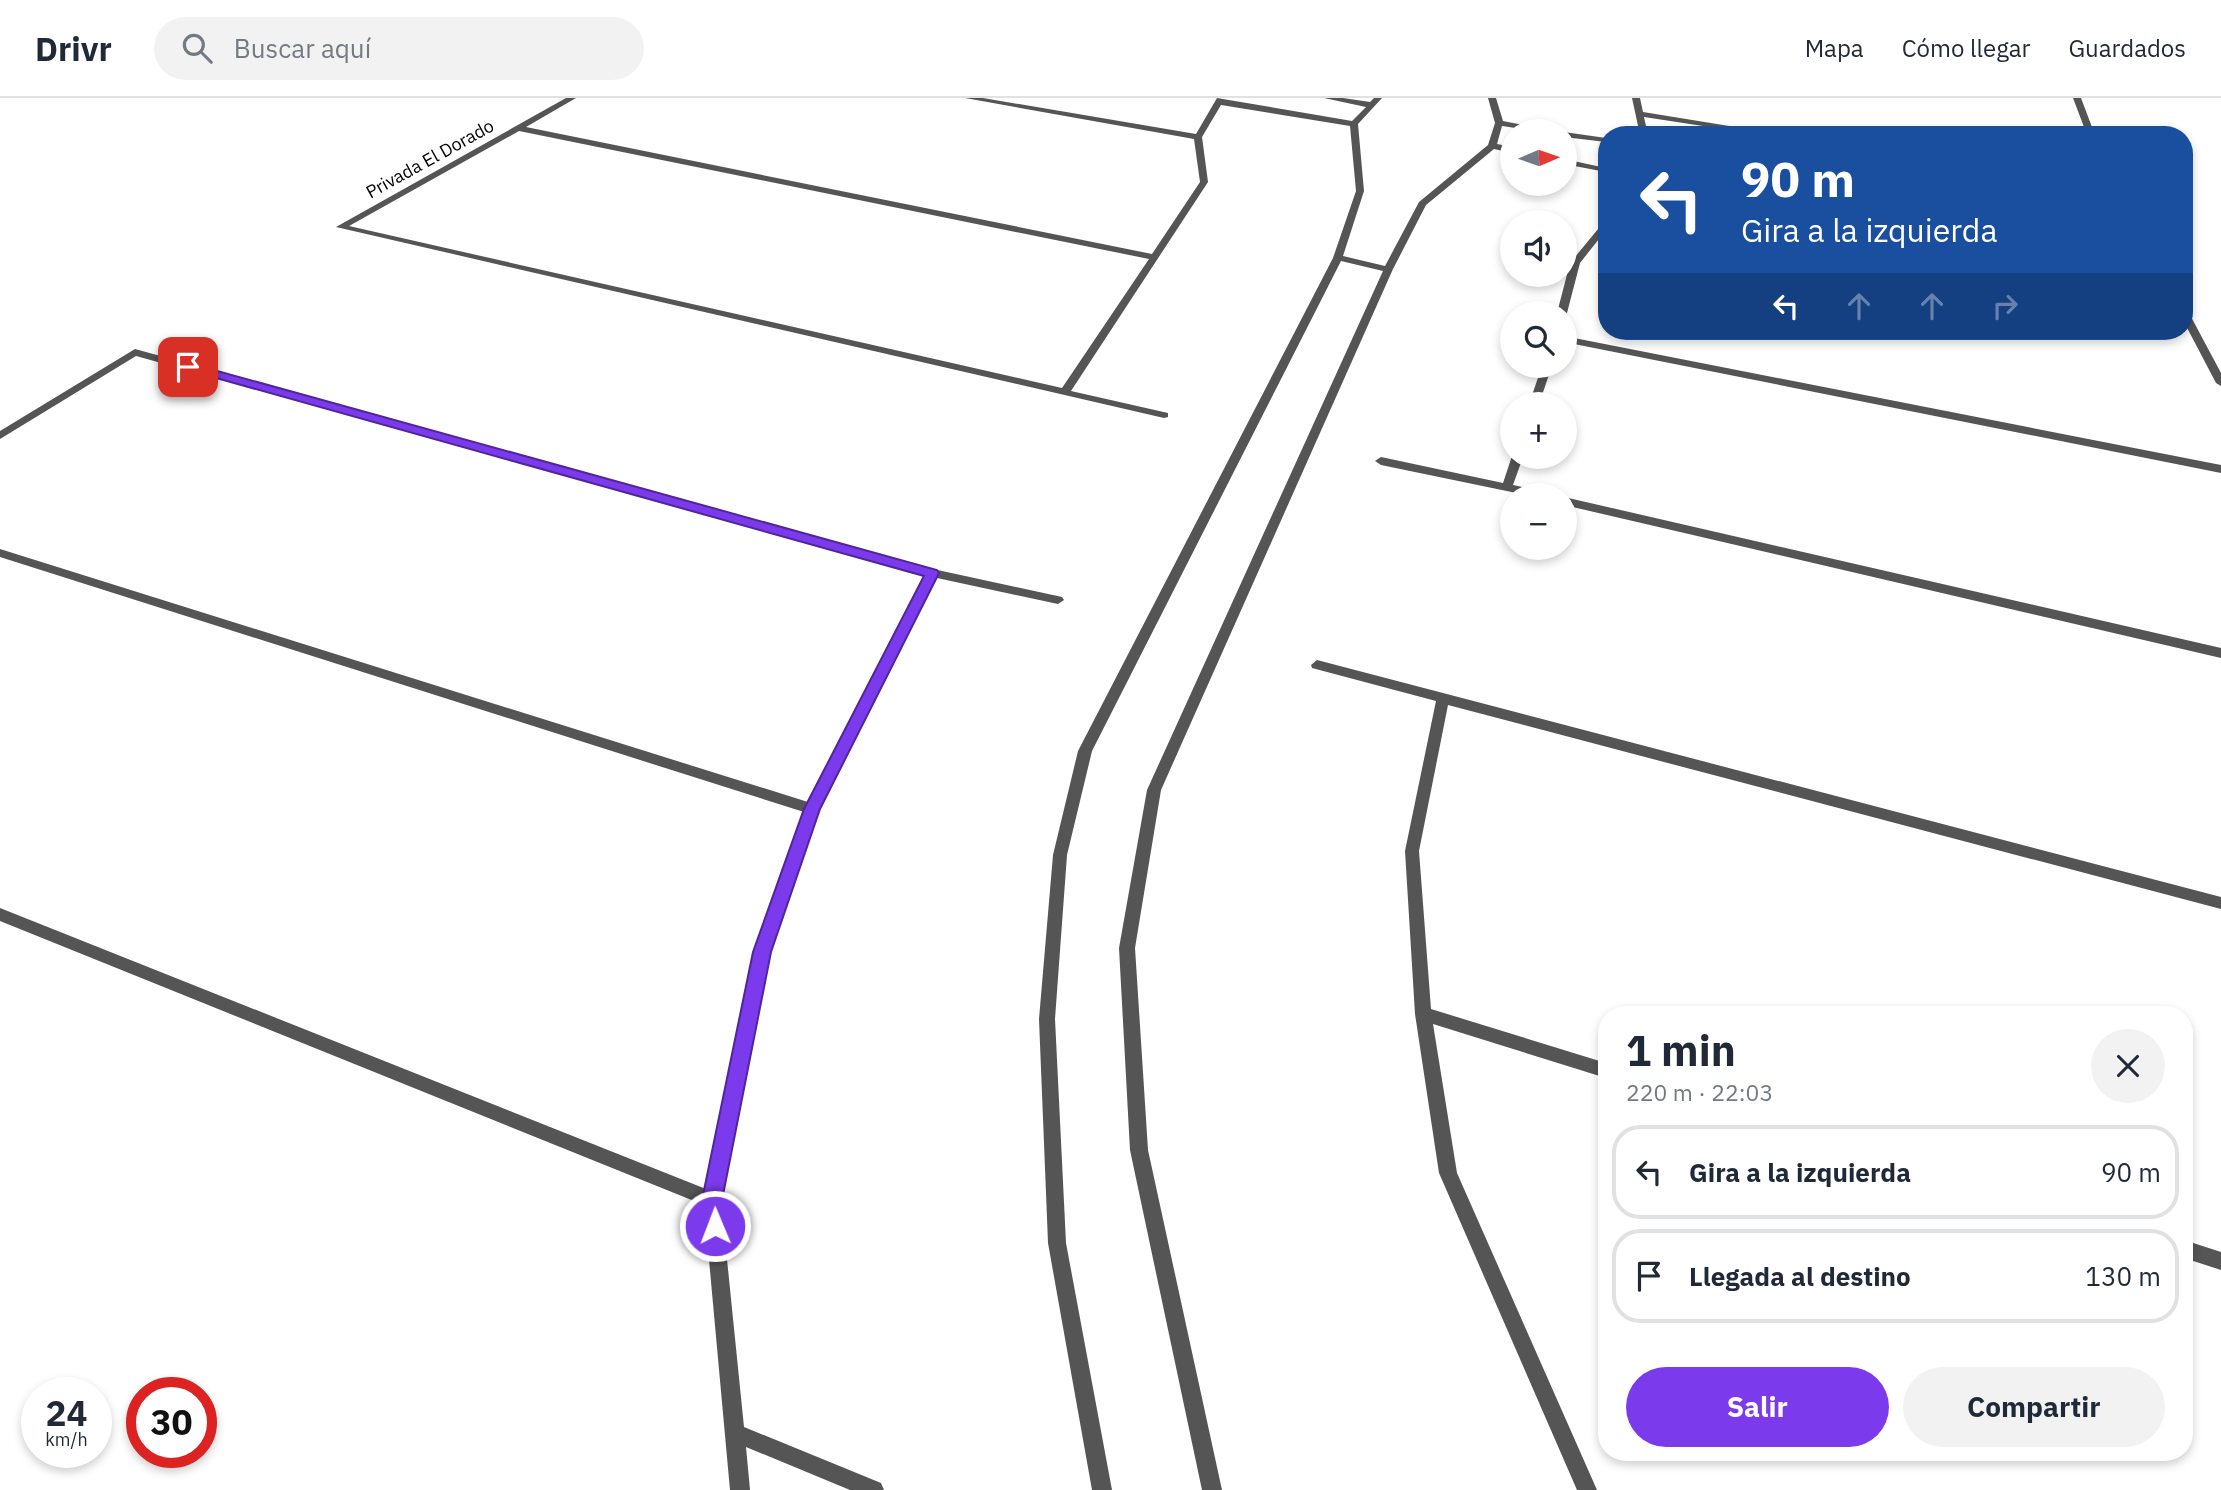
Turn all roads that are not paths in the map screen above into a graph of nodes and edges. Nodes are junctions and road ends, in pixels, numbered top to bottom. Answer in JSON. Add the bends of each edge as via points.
{"nodes":[{"id":1,"x":572,"y":98,"type":"edge"},
{"id":2,"x":970,"y":98,"type":"edge"},
{"id":3,"x":1328,"y":98,"type":"edge"},
{"id":4,"x":1492,"y":98,"type":"edge"},
{"id":5,"x":1636,"y":98,"type":"edge"},
{"id":6,"x":2077,"y":98,"type":"edge"},
{"id":7,"x":1219,"y":100,"type":"edge"},
{"id":8,"x":1375,"y":101,"type":"edge"},
{"id":9,"x":1641,"y":114,"type":"junction"},
{"id":10,"x":1499,"y":123,"type":"joint"},
{"id":11,"x":1354,"y":124,"type":"junction"},
{"id":12,"x":1643,"y":126,"type":"edge"},
{"id":13,"x":1720,"y":126,"type":"edge"},
{"id":14,"x":2088,"y":126,"type":"edge"},
{"id":15,"x":518,"y":128,"type":"junction"},
{"id":16,"x":1577,"y":136,"type":"edge"},
{"id":17,"x":1198,"y":137,"type":"junction"},
{"id":18,"x":1598,"y":139,"type":"edge"},
{"id":19,"x":1492,"y":146,"type":"junction"},
{"id":20,"x":1500,"y":148,"type":"edge"},
{"id":21,"x":1577,"y":164,"type":"edge"},
{"id":22,"x":1598,"y":168,"type":"edge"},
{"id":23,"x":1598,"y":235,"type":"edge"},
{"id":24,"x":1154,"y":257,"type":"junction"},
{"id":25,"x":1338,"y":258,"type":"junction"},
{"id":26,"x":1388,"y":269,"type":"junction"},
{"id":27,"x":1565,"y":301,"type":"edge"},
{"id":28,"x":2193,"y":331,"type":"edge"},
{"id":29,"x":1577,"y":342,"type":"edge"},
{"id":30,"x":2221,"y":383,"type":"edge"},
{"id":31,"x":1065,"y":392,"type":"junction"},
{"id":32,"x":1164,"y":415,"type":"dead end"},
{"id":33,"x":0,"y":436,"type":"edge"},
{"id":34,"x":1381,"y":461,"type":"dead end"},
{"id":35,"x":2221,"y":469,"type":"edge"},
{"id":36,"x":1500,"y":486,"type":"edge"},
{"id":37,"x":1577,"y":503,"type":"edge"},
{"id":38,"x":0,"y":553,"type":"edge"},
{"id":39,"x":933,"y":573,"type":"junction"},
{"id":40,"x":1058,"y":600,"type":"dead end"},
{"id":41,"x":2221,"y":653,"type":"edge"},
{"id":42,"x":1317,"y":666,"type":"dead end"},
{"id":43,"x":1443,"y":699,"type":"junction"},
{"id":44,"x":812,"y":809,"type":"junction"},
{"id":45,"x":2221,"y":903,"type":"edge"},
{"id":46,"x":0,"y":914,"type":"edge"},
{"id":47,"x":1423,"y":1014,"type":"junction"},
{"id":48,"x":1598,"y":1068,"type":"edge"},
{"id":49,"x":712,"y":1200,"type":"junction"},
{"id":50,"x":2193,"y":1252,"type":"edge"},
{"id":51,"x":2221,"y":1261,"type":"edge"},
{"id":52,"x":735,"y":1433,"type":"junction"},
{"id":53,"x":740,"y":1490,"type":"edge"},
{"id":54,"x":874,"y":1490,"type":"edge"},
{"id":55,"x":1102,"y":1490,"type":"edge"},
{"id":56,"x":1212,"y":1490,"type":"edge"},
{"id":57,"x":1587,"y":1490,"type":"edge"}],
"edges":[{"from":1,"to":15,"type":"street","name":"Privada El Dorado"},
{"from":2,"to":17,"type":"street"},
{"from":3,"to":8,"type":"street"},
{"from":4,"to":10,"type":"street"},
{"from":5,"to":9,"type":"street"},
{"from":6,"to":14,"type":"street"},
{"from":7,"to":11,"type":"street"},
{"from":7,"to":17,"type":"street"},
{"from":8,"to":11,"type":"street"},
{"from":9,"to":12,"type":"street"},
{"from":9,"to":13,"type":"street"},
{"from":10,"to":19,"type":"street"},
{"from":11,"to":25,"type":"street","via":[[1360,191]]},
{"from":15,"to":24,"type":"street"},
{"from":15,"to":31,"type":"street","name":"Privada El Dorado","via":[[341,227]]},
{"from":16,"to":18,"type":"street"},
{"from":17,"to":24,"type":"street","via":[[1204,182]]},
{"from":19,"to":20,"type":"street"},
{"from":19,"to":26,"type":"street","via":[[1422,204]]},
{"from":21,"to":22,"type":"street"},
{"from":23,"to":27,"type":"street","via":[[1575,262]]},
{"from":24,"to":31,"type":"street"},
{"from":25,"to":26,"type":"street"},
{"from":25,"to":55,"type":"street","via":[[1085,751],[1060,855],[1047,1019],[1057,1242]]},
{"from":26,"to":56,"type":"street","via":[[1153,790],[1127,948],[1139,1150]]},
{"from":28,"to":30,"type":"street"},
{"from":29,"to":35,"type":"street"},
{"from":31,"to":32,"type":"street"},
{"from":33,"to":39,"type":"street","via":[[135,352]]},
{"from":34,"to":36,"type":"street"},
{"from":37,"to":41,"type":"street"},
{"from":38,"to":44,"type":"street"},
{"from":39,"to":40,"type":"street"},
{"from":39,"to":44,"type":"street"},
{"from":42,"to":43,"type":"street"},
{"from":43,"to":45,"type":"street"},
{"from":43,"to":47,"type":"street","via":[[1412,851]]},
{"from":44,"to":49,"type":"street","via":[[762,952]]},
{"from":46,"to":49,"type":"street"},
{"from":47,"to":48,"type":"street"},
{"from":47,"to":57,"type":"street","via":[[1448,1173]]},
{"from":49,"to":52,"type":"street"},
{"from":50,"to":51,"type":"street"},
{"from":52,"to":53,"type":"street"},
{"from":52,"to":54,"type":"street"}]}
